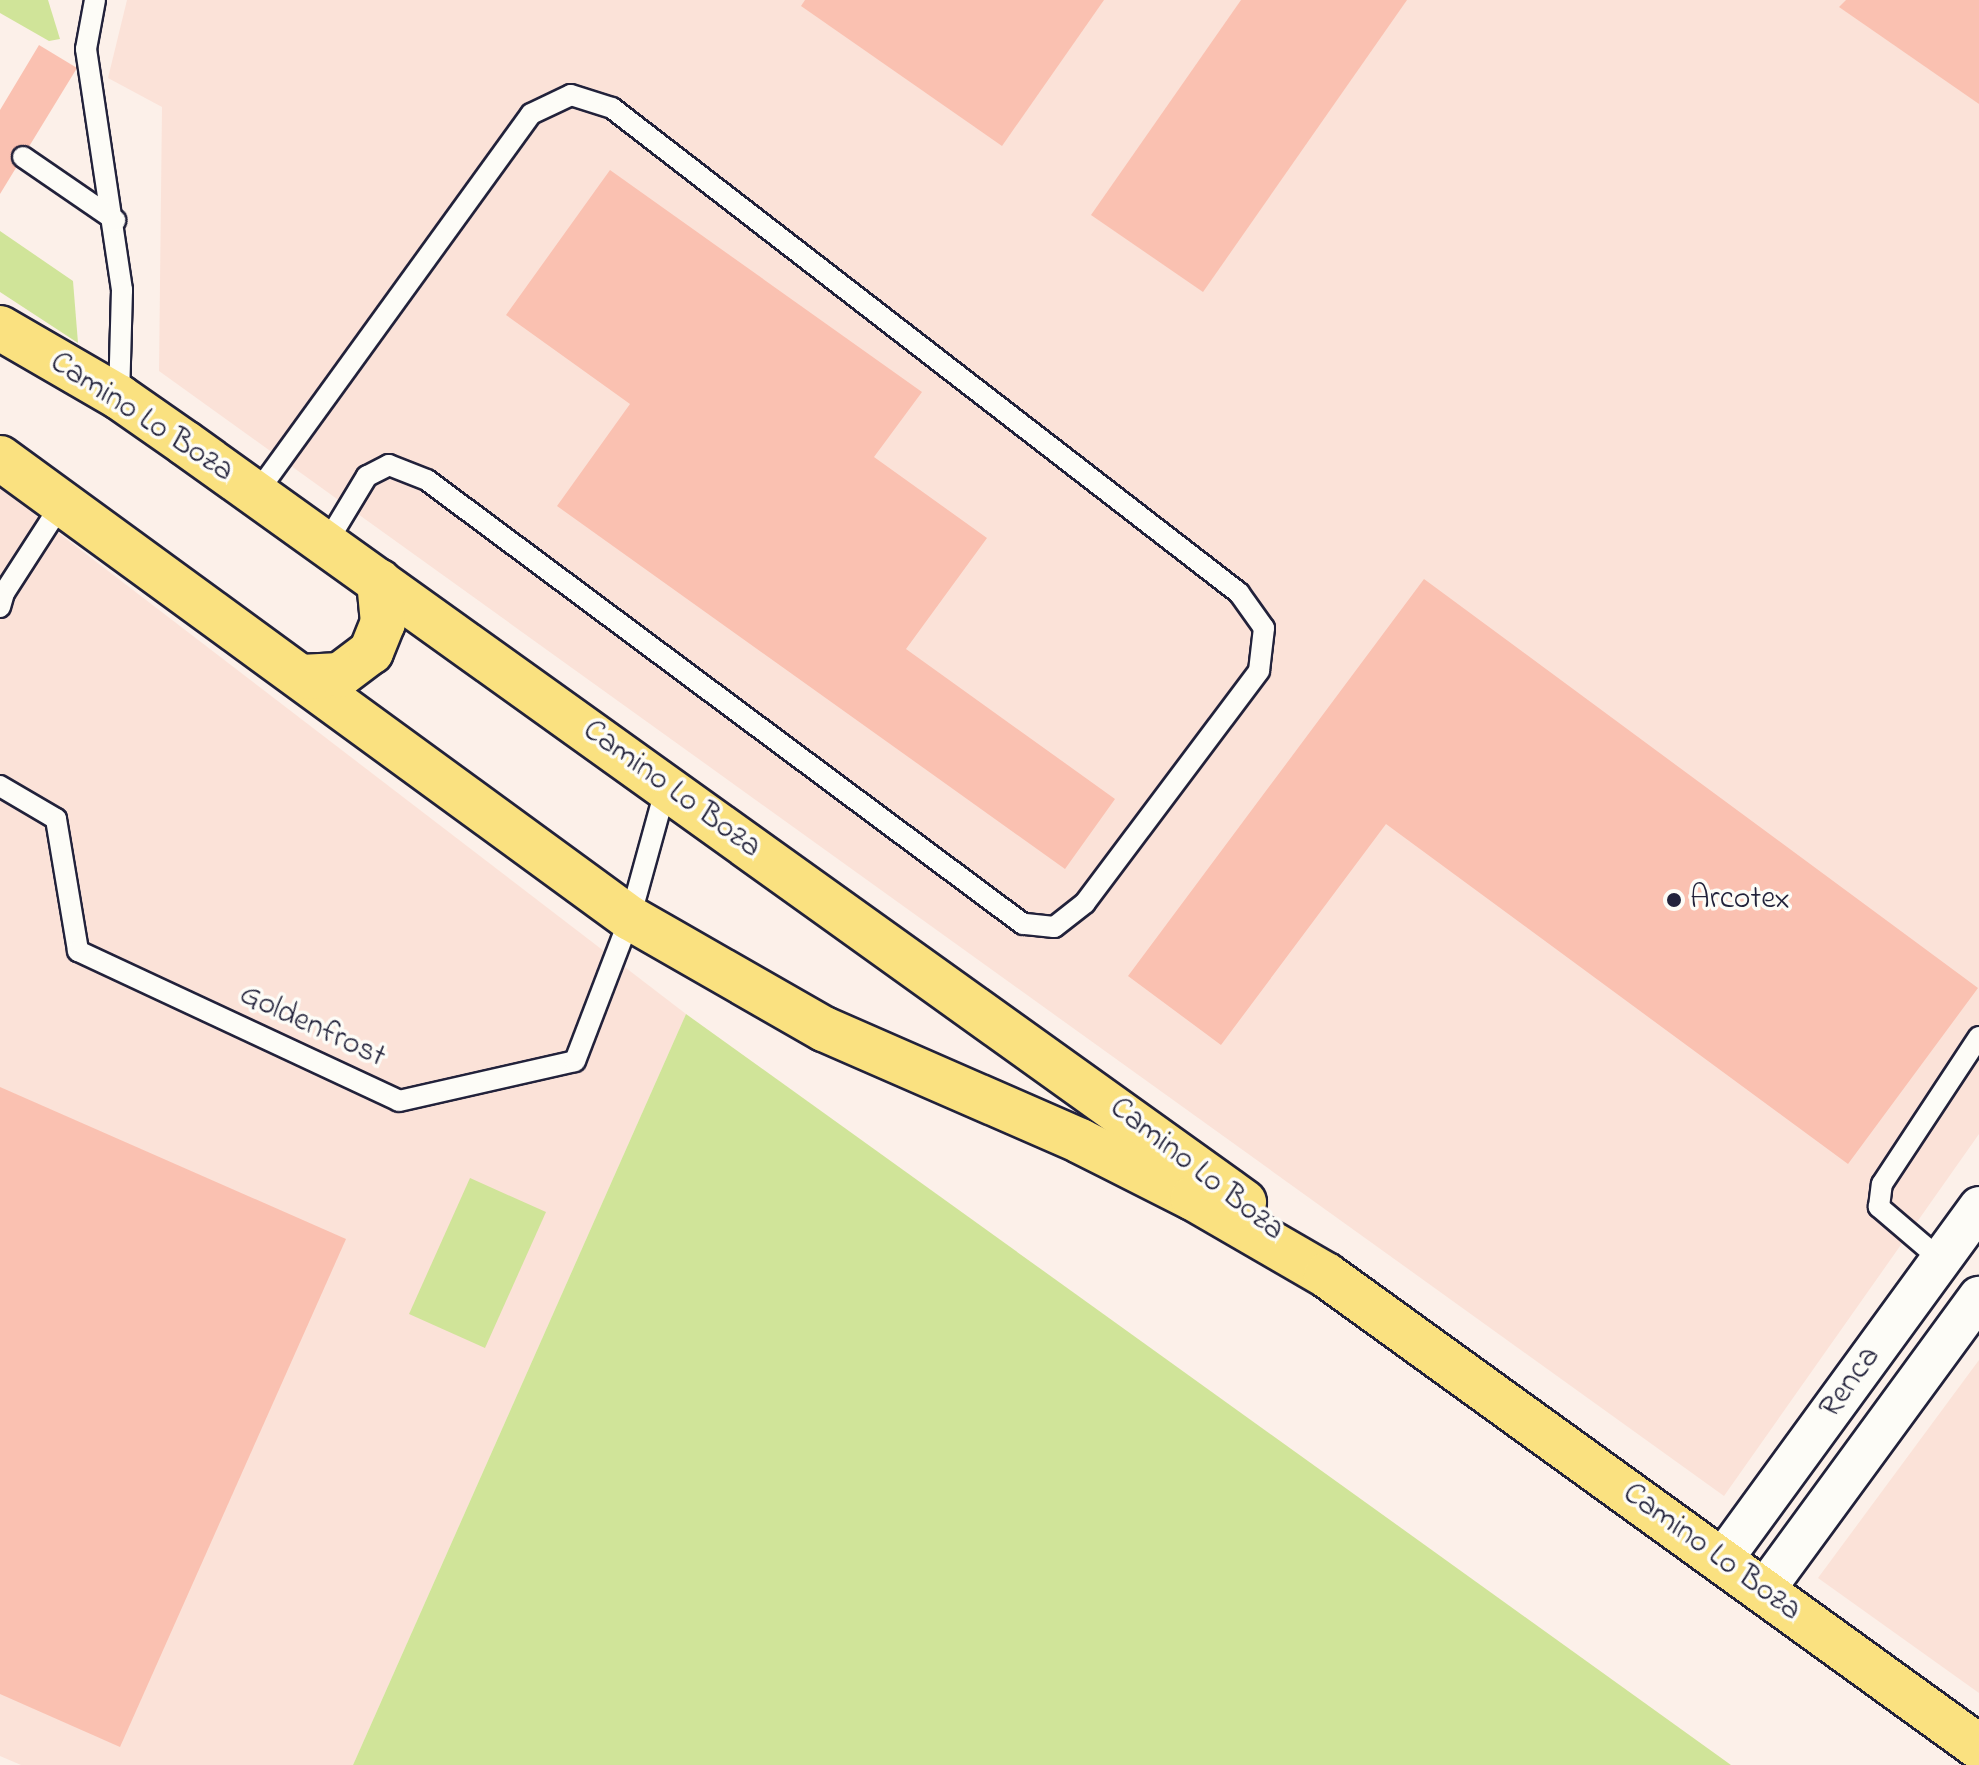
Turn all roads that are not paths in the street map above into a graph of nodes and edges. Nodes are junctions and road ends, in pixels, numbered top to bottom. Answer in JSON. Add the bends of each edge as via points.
{"nodes":[{"id":1,"x":95,"y":0,"type":"edge"},
{"id":2,"x":23,"y":157,"type":"dead end"},
{"id":3,"x":115,"y":220,"type":"junction"},
{"id":4,"x":0,"y":328,"type":"edge"},
{"id":5,"x":119,"y":397,"type":"junction"},
{"id":6,"x":0,"y":458,"type":"edge"},
{"id":7,"x":256,"y":494,"type":"junction"},
{"id":8,"x":62,"y":503,"type":"junction"},
{"id":9,"x":326,"y":544,"type":"junction"},
{"id":10,"x":379,"y":581,"type":"junction"},
{"id":11,"x":0,"y":607,"type":"edge"},
{"id":12,"x":301,"y":677,"type":"junction"},
{"id":13,"x":0,"y":786,"type":"edge"},
{"id":14,"x":666,"y":787,"type":"junction"},
{"id":15,"x":630,"y":918,"type":"junction"},
{"id":16,"x":1979,"y":1037,"type":"edge"},
{"id":17,"x":1979,"y":1207,"type":"edge"},
{"id":18,"x":1941,"y":1260,"type":"junction"},
{"id":19,"x":1326,"y":1275,"type":"junction"},
{"id":20,"x":1979,"y":1288,"type":"edge"},
{"id":21,"x":1979,"y":1297,"type":"edge"},
{"id":22,"x":1722,"y":1560,"type":"junction"},
{"id":23,"x":1763,"y":1592,"type":"junction"},
{"id":24,"x":1979,"y":1747,"type":"edge"}],
"edges":[{"from":1,"to":3,"type":"lane","via":[[86,49],[100,165]]},
{"from":2,"to":3,"type":"lane"},
{"from":3,"to":5,"type":"lane","via":[[122,290]]},
{"from":4,"to":5,"type":"main road","name":"Camino Lo Boza"},
{"from":5,"to":7,"type":"main road","name":"Camino Lo Boza"},
{"from":6,"to":8,"type":"main road","name":"Camino Lo Boza"},
{"from":7,"to":9,"type":"main road","name":"Camino Lo Boza"},
{"from":7,"to":9,"type":"lane","via":[[531,114],[571,95],[612,108],[1239,593],[1264,628],[1259,671],[1085,903],[1054,927],[1023,924],[427,480],[389,465],[367,476]]},
{"from":8,"to":11,"type":"lane"},
{"from":8,"to":12,"type":"main road","name":"Camino Lo Boza"},
{"from":9,"to":10,"type":"main road","name":"Camino Lo Boza"},
{"from":10,"to":12,"type":"main road","via":[[383,623],[371,652],[340,675]]},
{"from":10,"to":14,"type":"main road","name":"Camino Lo Boza"},
{"from":12,"to":15,"type":"main road","name":"Camino Lo Boza"},
{"from":13,"to":15,"type":"lane","name":"Goldenfrost","via":[[56,819],[78,951],[399,1101],[575,1061]]},
{"from":14,"to":15,"type":"lane"},
{"from":14,"to":19,"type":"main road","name":"Camino Lo Boza","via":[[1185,1156]]},
{"from":15,"to":19,"type":"main road","name":"Camino Lo Boza","via":[[824,1029],[1080,1141]]},
{"from":16,"to":18,"type":"lane","via":[[1882,1184],[1879,1207]]},
{"from":17,"to":18,"type":"street","name":"Renca"},
{"from":18,"to":20,"type":"street"},
{"from":18,"to":22,"type":"street","name":"Renca"},
{"from":19,"to":22,"type":"main road","name":"Camino Lo Boza"},
{"from":21,"to":23,"type":"street","name":"Renca"},
{"from":22,"to":23,"type":"main road","name":"Camino Lo Boza"},
{"from":23,"to":24,"type":"main road","name":"Camino Lo Boza"}]}
